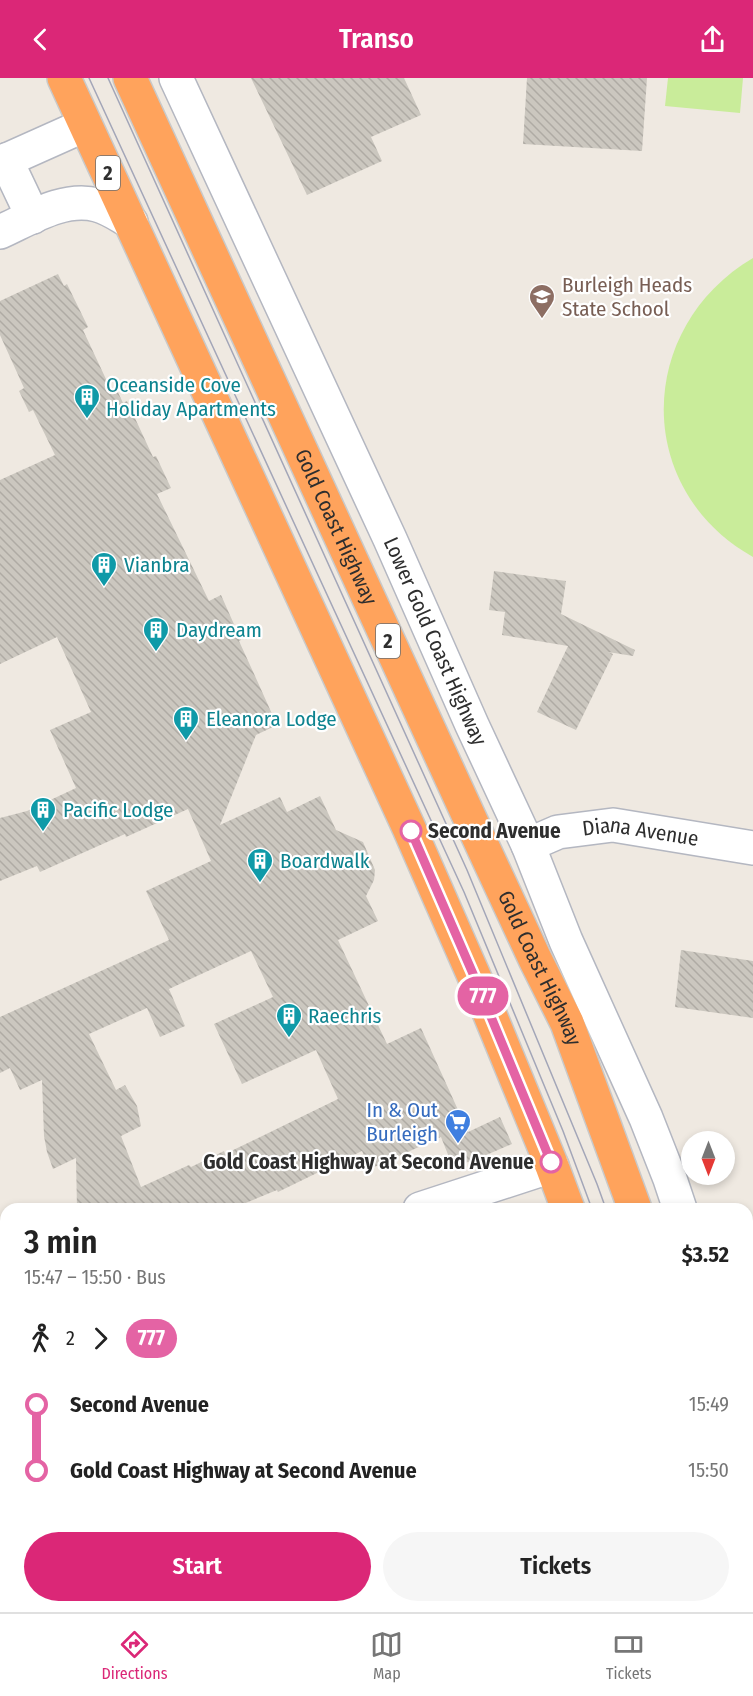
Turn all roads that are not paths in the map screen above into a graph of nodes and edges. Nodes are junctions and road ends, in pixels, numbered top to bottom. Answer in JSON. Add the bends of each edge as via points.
{"nodes":[{"id":1,"x":64,"y":78,"type":"edge"},
{"id":2,"x":130,"y":78,"type":"edge"},
{"id":3,"x":176,"y":78,"type":"edge"},
{"id":4,"x":85,"y":125,"type":"junction"},
{"id":5,"x":3,"y":162,"type":"edge"},
{"id":6,"x":33,"y":217,"type":"junction"},
{"id":7,"x":131,"y":222,"type":"junction"},
{"id":8,"x":0,"y":232,"type":"edge"},
{"id":9,"x":528,"y":844,"type":"junction"},
{"id":10,"x":753,"y":848,"type":"edge"},
{"id":11,"x":552,"y":1166,"type":"junction"},
{"id":12,"x":498,"y":1197,"type":"edge"},
{"id":13,"x":459,"y":1203,"type":"edge"},
{"id":14,"x":566,"y":1203,"type":"edge"},
{"id":15,"x":633,"y":1203,"type":"edge"},
{"id":16,"x":678,"y":1203,"type":"edge"}],
"edges":[{"from":1,"to":4,"type":"highway","number":"2"},
{"from":2,"to":15,"type":"highway","name":"Gold Coast Highway","number":"2","via":[[492,868],[567,1023]]},
{"from":3,"to":9,"type":"street","name":"Lower Gold Coast Highway"},
{"from":4,"to":5,"type":"street"},
{"from":4,"to":7,"type":"highway","number":"2"},
{"from":5,"to":6,"type":"street"},
{"from":6,"to":7,"type":"street","via":[[80,203],[97,205]]},
{"from":6,"to":8,"type":"street"},
{"from":7,"to":11,"type":"highway","number":"2","via":[[409,828]]},
{"from":9,"to":10,"type":"street","name":"Diana Avenue","via":[[558,832],[613,825]]},
{"from":9,"to":16,"type":"street","name":"Lower Gold Coast Highway","via":[[566,941],[646,1118]]},
{"from":11,"to":12,"type":"street"},
{"from":11,"to":14,"type":"highway","number":"2"},
{"from":12,"to":13,"type":"street"}]}
